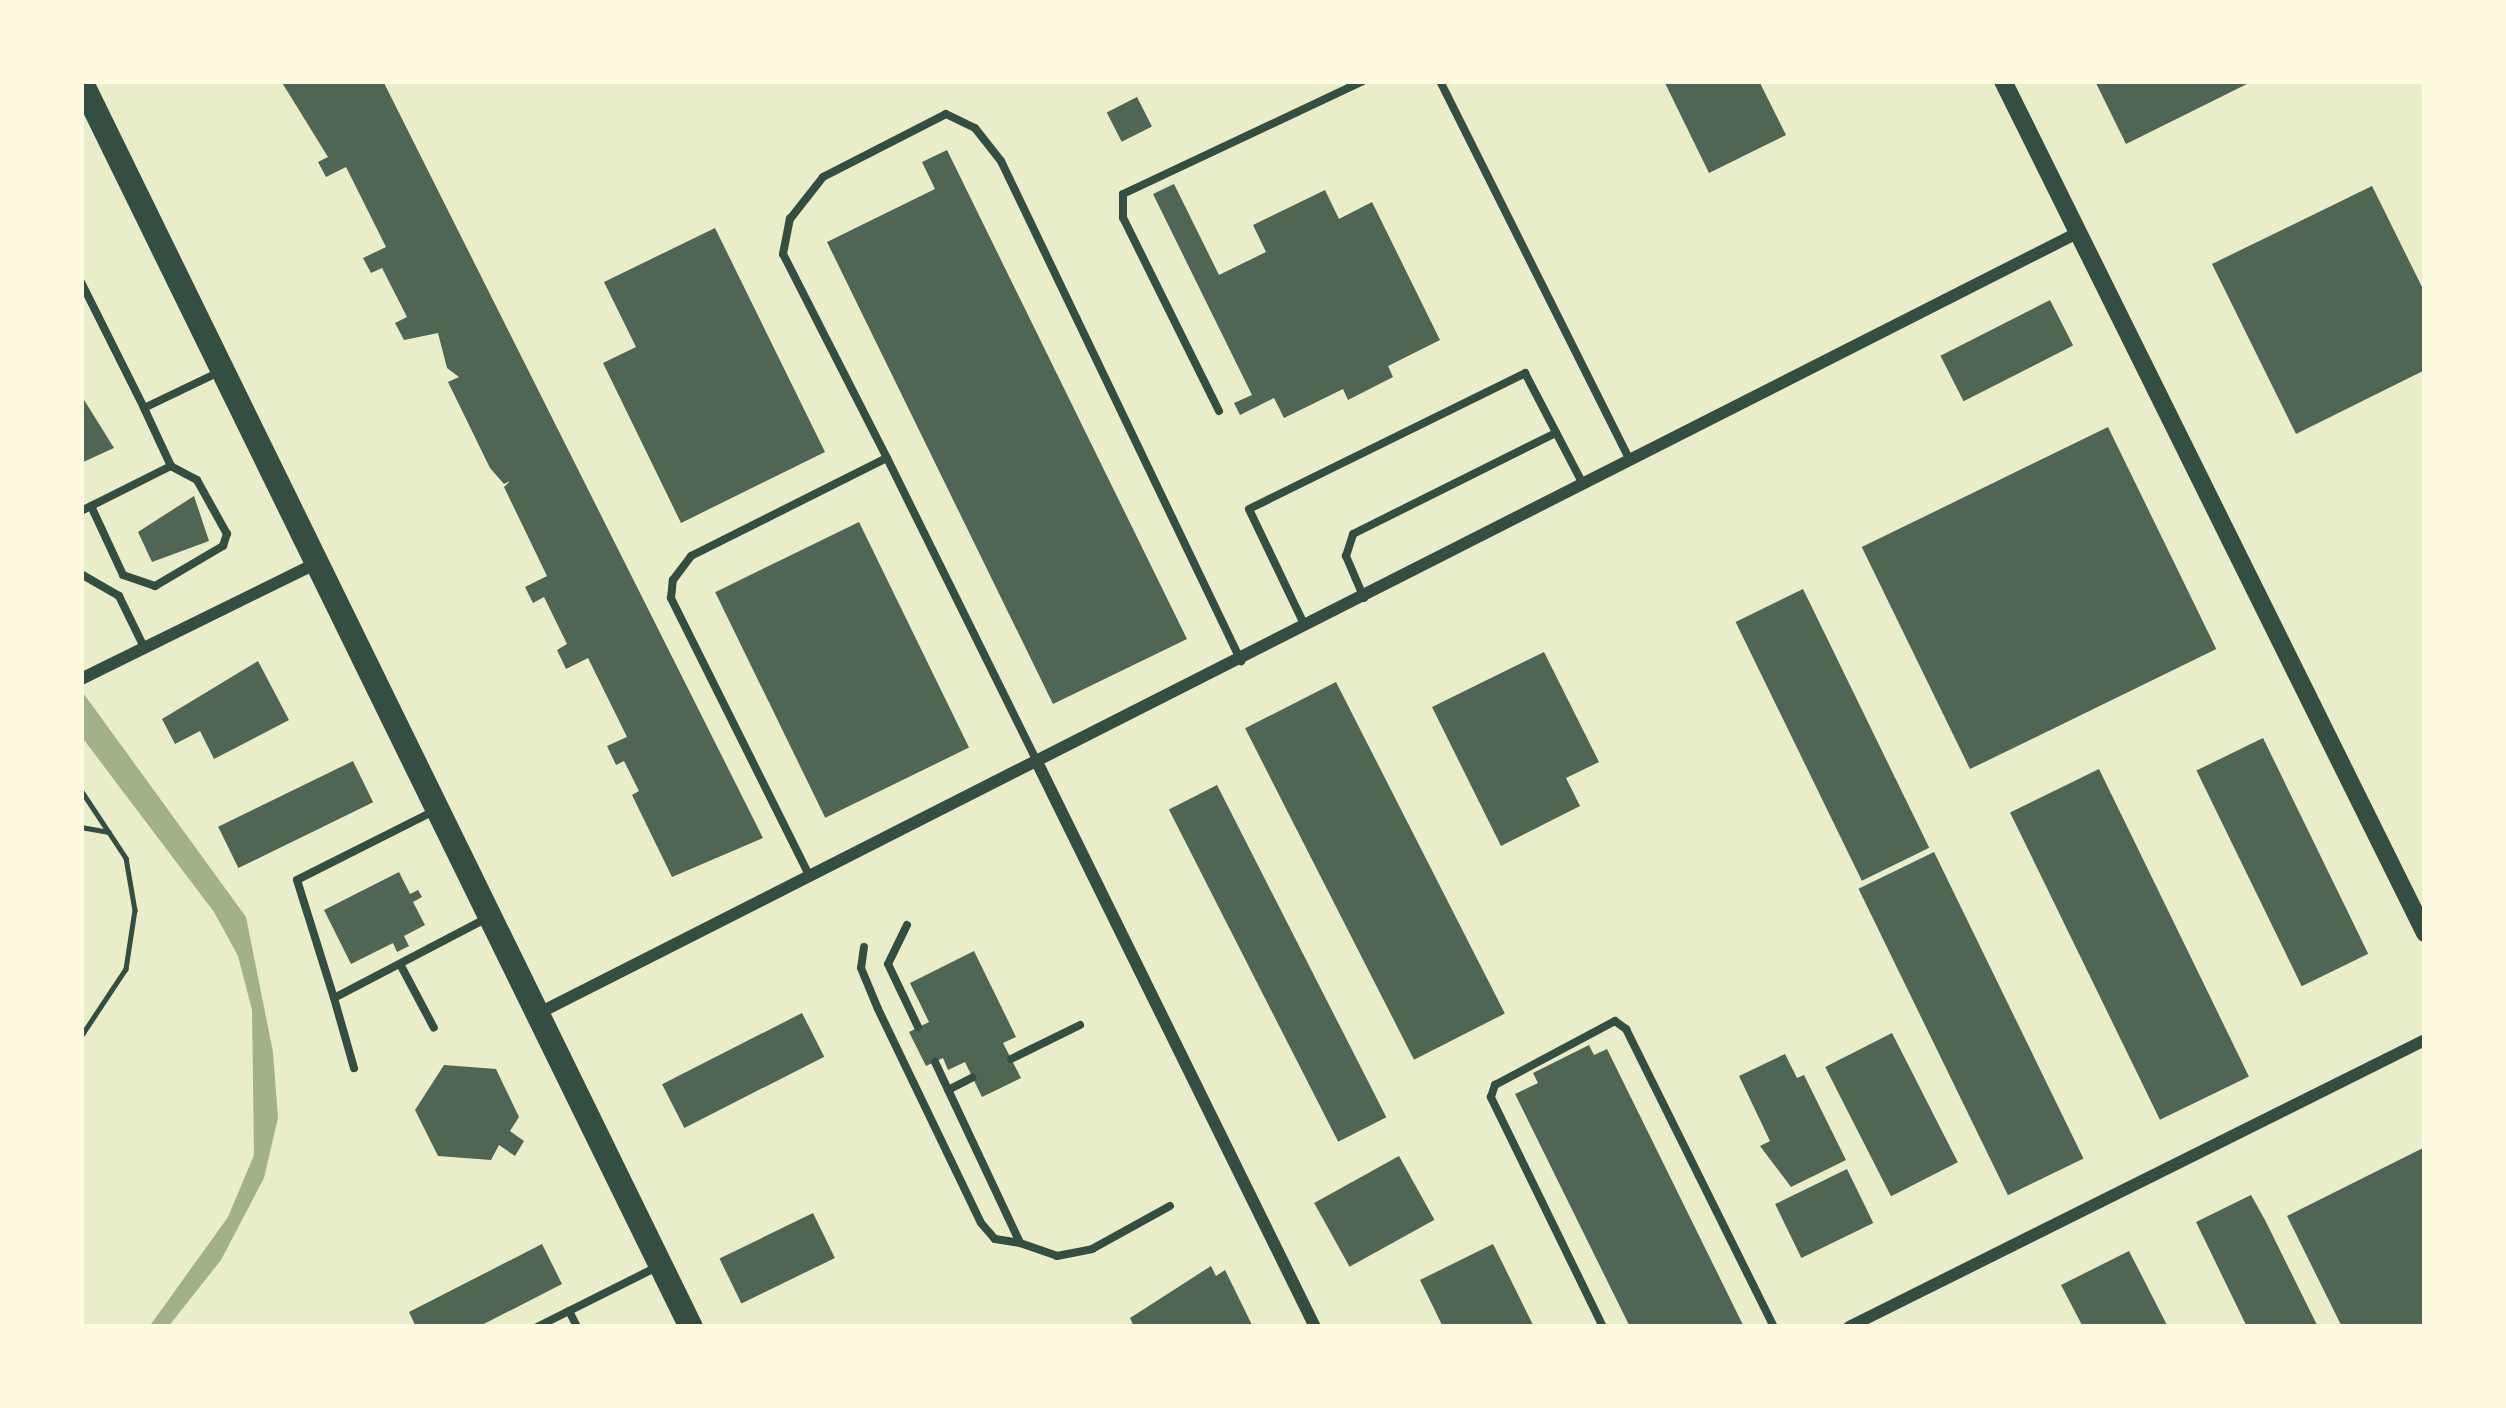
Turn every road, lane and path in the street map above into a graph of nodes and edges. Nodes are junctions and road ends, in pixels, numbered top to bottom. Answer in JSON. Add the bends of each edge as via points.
{"nodes":[{"id":1,"x":81,"y":81,"type":"edge"},
{"id":2,"x":1363,"y":81,"type":"edge"},
{"id":3,"x":1440,"y":81,"type":"edge"},
{"id":4,"x":2003,"y":81,"type":"edge"},
{"id":5,"x":2077,"y":233,"type":"junction"},
{"id":6,"x":81,"y":282,"type":"edge"},
{"id":7,"x":224,"y":370,"type":"junction"},
{"id":8,"x":144,"y":408,"type":"junction"},
{"id":9,"x":1219,"y":411,"type":"dead end"},
{"id":10,"x":1556,"y":433,"type":"junction"},
{"id":11,"x":886,"y":458,"type":"junction"},
{"id":12,"x":1630,"y":462,"type":"junction"},
{"id":13,"x":171,"y":466,"type":"junction"},
{"id":14,"x":1583,"y":485,"type":"junction"},
{"id":15,"x":92,"y":506,"type":"junction"},
{"id":16,"x":81,"y":512,"type":"edge"},
{"id":17,"x":320,"y":562,"type":"junction"},
{"id":18,"x":81,"y":574,"type":"edge"},
{"id":19,"x":1364,"y":598,"type":"junction"},
{"id":20,"x":1306,"y":628,"type":"junction"},
{"id":21,"x":145,"y":648,"type":"junction"},
{"id":22,"x":1241,"y":661,"type":"junction"},
{"id":23,"x":81,"y":679,"type":"edge"},
{"id":24,"x":1038,"y":764,"type":"junction"},
{"id":25,"x":81,"y":790,"type":"edge"},
{"id":26,"x":439,"y":808,"type":"junction"},
{"id":27,"x":81,"y":827,"type":"edge"},
{"id":28,"x":109,"y":832,"type":"junction"},
{"id":29,"x":810,"y":878,"type":"junction"},
{"id":30,"x":491,"y":916,"type":"junction"},
{"id":31,"x":907,"y":926,"type":"dead end"},
{"id":32,"x":2425,"y":933,"type":"edge"},
{"id":33,"x":864,"y":946,"type":"dead end"},
{"id":34,"x":400,"y":964,"type":"junction"},
{"id":35,"x":334,"y":998,"type":"junction"},
{"id":36,"x":538,"y":1014,"type":"junction"},
{"id":37,"x":1080,"y":1024,"type":"dead end"},
{"id":38,"x":918,"y":1027,"type":"dead end"},
{"id":39,"x":434,"y":1028,"type":"dead end"},
{"id":40,"x":81,"y":1037,"type":"edge"},
{"id":41,"x":2425,"y":1040,"type":"edge"},
{"id":42,"x":1011,"y":1059,"type":"dead end"},
{"id":43,"x":935,"y":1062,"type":"dead end"},
{"id":44,"x":354,"y":1068,"type":"dead end"},
{"id":45,"x":973,"y":1078,"type":"dead end"},
{"id":46,"x":948,"y":1090,"type":"junction"},
{"id":47,"x":1170,"y":1206,"type":"dead end"},
{"id":48,"x":1020,"y":1243,"type":"junction"},
{"id":49,"x":662,"y":1265,"type":"junction"},
{"id":50,"x":569,"y":1311,"type":"junction"},
{"id":51,"x":537,"y":1327,"type":"edge"},
{"id":52,"x":578,"y":1327,"type":"edge"},
{"id":53,"x":691,"y":1327,"type":"edge"},
{"id":54,"x":1315,"y":1327,"type":"edge"},
{"id":55,"x":1603,"y":1327,"type":"edge"},
{"id":56,"x":1774,"y":1327,"type":"edge"},
{"id":57,"x":1849,"y":1327,"type":"edge"}],
"edges":[{"from":1,"to":7,"type":"main road"},
{"from":2,"to":9,"type":"lane","via":[[1124,194],[1123,218]]},
{"from":3,"to":12,"type":"lane"},
{"from":4,"to":5,"type":"street"},
{"from":5,"to":12,"type":"street"},
{"from":5,"to":32,"type":"street"},
{"from":6,"to":8,"type":"lane"},
{"from":7,"to":8,"type":"lane"},
{"from":7,"to":17,"type":"main road"},
{"from":8,"to":13,"type":"lane"},
{"from":10,"to":14,"type":"lane"},
{"from":10,"to":19,"type":"lane","via":[[1352,534],[1346,556]]},
{"from":10,"to":20,"type":"lane","via":[[1525,373],[1249,509]]},
{"from":11,"to":22,"type":"lane","via":[[783,254],[790,219],[823,177],[946,114],[975,128],[1001,160]]},
{"from":11,"to":24,"type":"lane"},
{"from":11,"to":29,"type":"lane","via":[[691,556],[673,580],[670,598]]},
{"from":12,"to":14,"type":"street"},
{"from":13,"to":15,"type":"lane"},
{"from":13,"to":15,"type":"lane","via":[[196,480],[227,534],[224,547],[154,586],[123,575]]},
{"from":14,"to":19,"type":"street"},
{"from":15,"to":16,"type":"lane"},
{"from":17,"to":21,"type":"street"},
{"from":17,"to":26,"type":"main road"},
{"from":18,"to":21,"type":"lane","via":[[119,596]]},
{"from":19,"to":20,"type":"street"},
{"from":20,"to":22,"type":"street"},
{"from":21,"to":23,"type":"street"},
{"from":22,"to":24,"type":"street"},
{"from":24,"to":29,"type":"street"},
{"from":24,"to":54,"type":"street"},
{"from":25,"to":28,"type":"path"},
{"from":26,"to":30,"type":"main road"},
{"from":26,"to":35,"type":"lane","via":[[298,880]]},
{"from":27,"to":28,"type":"path"},
{"from":28,"to":40,"type":"path","via":[[131,880],[133,943],[126,969]]},
{"from":29,"to":36,"type":"street"},
{"from":30,"to":34,"type":"lane"},
{"from":30,"to":36,"type":"main road"},
{"from":31,"to":38,"type":"lane","via":[[888,964]]},
{"from":33,"to":48,"type":"lane","via":[[861,968],[878,1009],[981,1223],[995,1240]]},
{"from":34,"to":35,"type":"lane"},
{"from":34,"to":39,"type":"lane"},
{"from":35,"to":44,"type":"lane"},
{"from":36,"to":49,"type":"main road"},
{"from":37,"to":42,"type":"lane"},
{"from":41,"to":57,"type":"street"},
{"from":43,"to":46,"type":"lane"},
{"from":45,"to":46,"type":"lane"},
{"from":46,"to":48,"type":"lane"},
{"from":47,"to":48,"type":"lane","via":[[1091,1249],[1057,1256]]},
{"from":49,"to":50,"type":"lane"},
{"from":49,"to":53,"type":"main road"},
{"from":50,"to":51,"type":"lane"},
{"from":50,"to":52,"type":"lane"},
{"from":55,"to":56,"type":"lane","via":[[1491,1097],[1495,1085],[1615,1022],[1626,1029]]}]}
